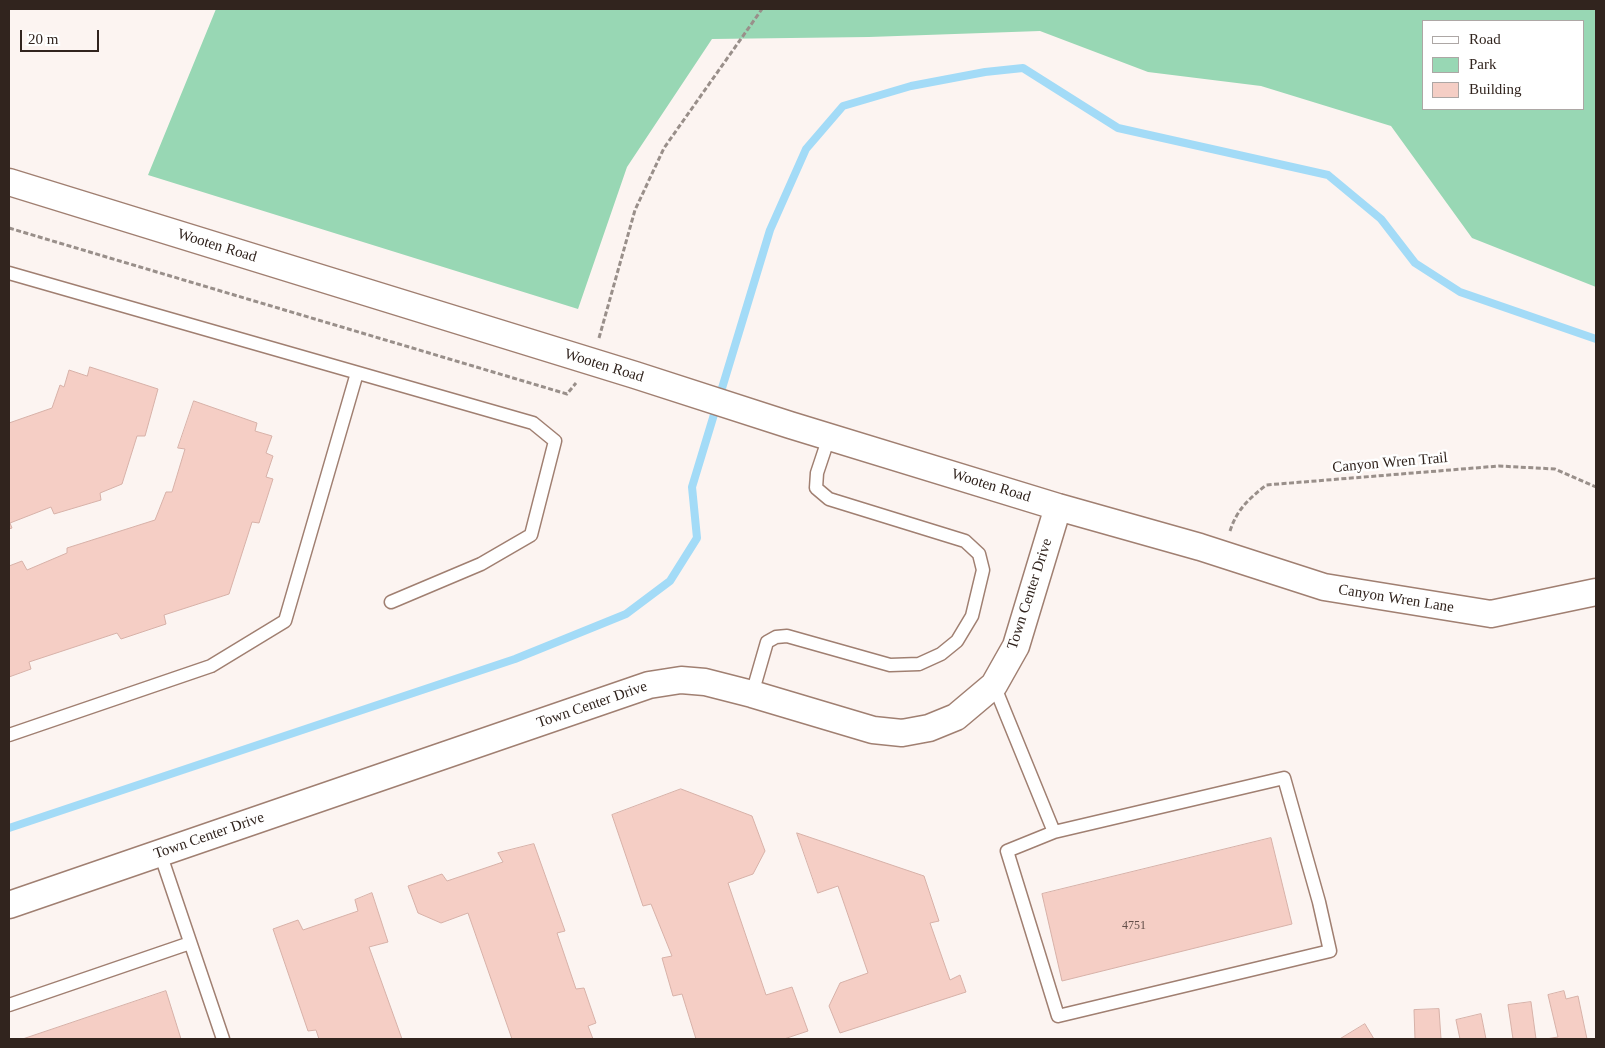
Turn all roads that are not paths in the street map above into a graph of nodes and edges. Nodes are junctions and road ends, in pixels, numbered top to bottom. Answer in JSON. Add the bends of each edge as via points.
{"nodes":[{"id":1,"x":9,"y":182,"type":"edge"},
{"id":2,"x":9,"y":273,"type":"edge"},
{"id":3,"x":357,"y":373,"type":"junction"},
{"id":4,"x":830,"y":437,"type":"junction"},
{"id":5,"x":1058,"y":507,"type":"junction"},
{"id":6,"x":1212,"y":551,"type":"joint"},
{"id":7,"x":1596,"y":592,"type":"edge"},
{"id":8,"x":391,"y":602,"type":"dead end"},
{"id":9,"x":994,"y":685,"type":"junction"},
{"id":10,"x":752,"y":694,"type":"junction"},
{"id":11,"x":9,"y":735,"type":"edge"},
{"id":12,"x":1054,"y":832,"type":"junction"},
{"id":13,"x":160,"y":854,"type":"junction"},
{"id":14,"x":9,"y":905,"type":"edge"},
{"id":15,"x":190,"y":943,"type":"junction"},
{"id":16,"x":9,"y":1005,"type":"edge"},
{"id":17,"x":223,"y":1039,"type":"edge"}],
"edges":[{"from":1,"to":4,"type":"street","name":"Wooten Road"},
{"from":2,"to":3,"type":"lane"},
{"from":3,"to":8,"type":"lane","via":[[533,423],[554,441],[531,535],[481,564]]},
{"from":3,"to":11,"type":"lane","via":[[285,621],[211,666]]},
{"from":4,"to":5,"type":"street","name":"Wooten Road"},
{"from":4,"to":10,"type":"lane","via":[[817,473],[816,488],[829,500],[965,541],[979,554],[983,570],[972,616],[957,641],[941,654],[919,664],[890,665],[787,636],[776,637],[767,642]]},
{"from":5,"to":6,"type":"street","name":"Wooten Road"},
{"from":5,"to":9,"type":"street","name":"Town Center Drive","via":[[1016,646]]},
{"from":6,"to":7,"type":"street","name":"Canyon Wren Lane","via":[[1324,587],[1491,614]]},
{"from":9,"to":10,"type":"street","name":"Town Center Drive","via":[[956,717],[928,728],[902,733],[873,730]]},
{"from":9,"to":12,"type":"lane"},
{"from":10,"to":13,"type":"street","name":"Town Center Drive","via":[[705,682],[681,680],[649,686]]},
{"from":12,"to":12,"type":"lane","via":[[1284,778],[1330,951],[1058,1016],[1007,850]]},
{"from":13,"to":14,"type":"street","name":"Town Center Drive"},
{"from":13,"to":15,"type":"lane"},
{"from":15,"to":16,"type":"lane"},
{"from":15,"to":17,"type":"lane"}]}
